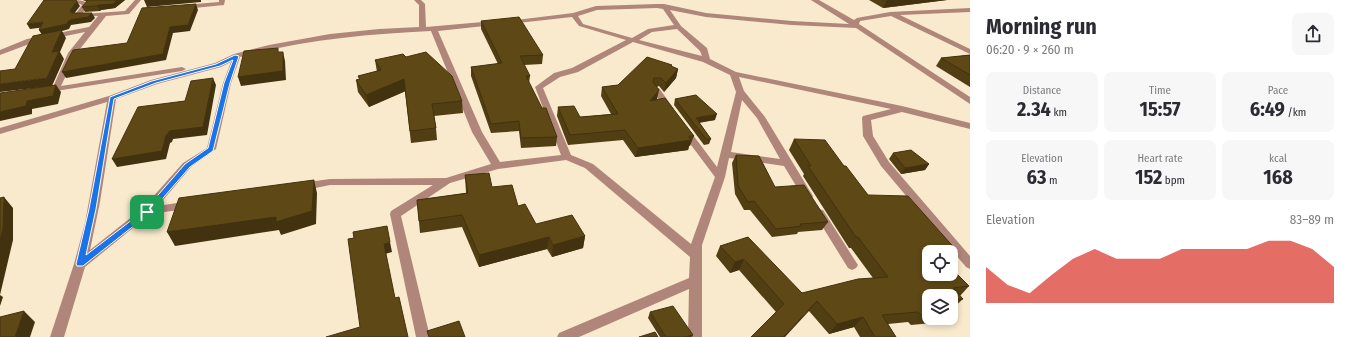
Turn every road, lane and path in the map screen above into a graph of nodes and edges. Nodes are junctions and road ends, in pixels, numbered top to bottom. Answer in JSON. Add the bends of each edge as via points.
{"nodes":[{"id":1,"x":74,"y":0,"type":"edge"},
{"id":2,"x":138,"y":0,"type":"edge"},
{"id":3,"x":222,"y":0,"type":"edge"},
{"id":4,"x":416,"y":0,"type":"edge"},
{"id":5,"x":655,"y":0,"type":"edge"},
{"id":6,"x":814,"y":0,"type":"edge"},
{"id":7,"x":174,"y":8,"type":"edge"},
{"id":8,"x":666,"y":8,"type":"junction"},
{"id":9,"x":970,"y":10,"type":"edge"},
{"id":10,"x":135,"y":12,"type":"dead end"},
{"id":11,"x":127,"y":13,"type":"junction"},
{"id":12,"x":104,"y":14,"type":"junction"},
{"id":13,"x":890,"y":14,"type":"junction"},
{"id":14,"x":574,"y":15,"type":"junction"},
{"id":15,"x":855,"y":26,"type":"junction"},
{"id":16,"x":679,"y":27,"type":"junction"},
{"id":17,"x":92,"y":29,"type":"junction"},
{"id":18,"x":423,"y":29,"type":"junction"},
{"id":19,"x":434,"y":30,"type":"junction"},
{"id":20,"x":632,"y":40,"type":"junction"},
{"id":21,"x":970,"y":52,"type":"edge"},
{"id":22,"x":0,"y":53,"type":"edge"},
{"id":23,"x":237,"y":56,"type":"junction"},
{"id":24,"x":706,"y":60,"type":"junction"},
{"id":25,"x":218,"y":65,"type":"junction"},
{"id":26,"x":734,"y":74,"type":"junction"},
{"id":27,"x":56,"y":89,"type":"junction"},
{"id":28,"x":656,"y":90,"type":"edge"},
{"id":29,"x":35,"y":92,"type":"edge"},
{"id":30,"x":740,"y":92,"type":"junction"},
{"id":31,"x":112,"y":98,"type":"junction"},
{"id":32,"x":970,"y":101,"type":"edge"},
{"id":33,"x":902,"y":109,"type":"junction"},
{"id":34,"x":970,"y":126,"type":"edge"},
{"id":35,"x":0,"y":131,"type":"edge"},
{"id":36,"x":726,"y":154,"type":"junction"},
{"id":37,"x":567,"y":157,"type":"junction"},
{"id":38,"x":787,"y":163,"type":"junction"},
{"id":39,"x":497,"y":166,"type":"junction"},
{"id":40,"x":720,"y":177,"type":"junction"},
{"id":41,"x":446,"y":181,"type":"junction"},
{"id":42,"x":292,"y":188,"type":"edge"},
{"id":43,"x":201,"y":203,"type":"edge"},
{"id":44,"x":147,"y":212,"type":"junction"},
{"id":45,"x":696,"y":255,"type":"junction"},
{"id":46,"x":80,"y":264,"type":"junction"},
{"id":47,"x":970,"y":264,"type":"edge"},
{"id":48,"x":852,"y":265,"type":"dead end"},
{"id":49,"x":696,"y":281,"type":"junction"},
{"id":50,"x":56,"y":337,"type":"edge"},
{"id":51,"x":423,"y":337,"type":"edge"},
{"id":52,"x":564,"y":337,"type":"edge"},
{"id":53,"x":695,"y":337,"type":"edge"}],
"edges":[{"from":1,"to":12,"type":"street","via":[[86,4],[77,16]]},
{"from":2,"to":11,"type":"street"},
{"from":3,"to":7,"type":"street","via":[[222,4]]},
{"from":4,"to":18,"type":"street","via":[[422,4]]},
{"from":5,"to":8,"type":"street"},
{"from":6,"to":15,"type":"street"},
{"from":8,"to":14,"type":"street","via":[[596,8]]},
{"from":8,"to":15,"type":"street","via":[[706,15]]},
{"from":8,"to":16,"type":"street"},
{"from":9,"to":13,"type":"street"},
{"from":10,"to":11,"type":"street"},
{"from":11,"to":12,"type":"street"},
{"from":12,"to":17,"type":"street"},
{"from":13,"to":15,"type":"street","via":[[857,20]]},
{"from":13,"to":21,"type":"street"},
{"from":14,"to":19,"type":"street"},
{"from":14,"to":20,"type":"street","via":[[582,25]]},
{"from":15,"to":32,"type":"street"},
{"from":16,"to":20,"type":"street","via":[[650,30]]},
{"from":16,"to":24,"type":"street","via":[[704,50]]},
{"from":17,"to":22,"type":"street","via":[[30,41]]},
{"from":17,"to":27,"type":"street","via":[[72,53]]},
{"from":18,"to":19,"type":"street"},
{"from":18,"to":23,"type":"street","via":[[330,36]]},
{"from":19,"to":39,"type":"street","via":[[477,132]]},
{"from":20,"to":24,"type":"street"},
{"from":20,"to":37,"type":"street","via":[[575,70],[557,75],[539,87]]},
{"from":23,"to":25,"type":"street"},
{"from":23,"to":44,"type":"street","via":[[227,83],[211,149],[188,165]]},
{"from":24,"to":26,"type":"street"},
{"from":25,"to":27,"type":"street","via":[[149,73]]},
{"from":25,"to":31,"type":"street","via":[[154,82]]},
{"from":26,"to":30,"type":"street"},
{"from":26,"to":33,"type":"street"},
{"from":27,"to":29,"type":"street"},
{"from":28,"to":40,"type":"street"},
{"from":30,"to":36,"type":"street"},
{"from":30,"to":38,"type":"street","via":[[761,117]]},
{"from":31,"to":35,"type":"street"},
{"from":31,"to":46,"type":"street","via":[[93,209]]},
{"from":33,"to":34,"type":"street"},
{"from":33,"to":47,"type":"street","via":[[866,118],[868,136],[885,164]]},
{"from":36,"to":38,"type":"street"},
{"from":36,"to":40,"type":"street"},
{"from":37,"to":39,"type":"street"},
{"from":37,"to":45,"type":"street","via":[[589,166]]},
{"from":38,"to":48,"type":"street"},
{"from":39,"to":41,"type":"street"},
{"from":40,"to":45,"type":"street","via":[[696,245]]},
{"from":41,"to":42,"type":"street","via":[[330,182]]},
{"from":41,"to":51,"type":"street","via":[[395,214]]},
{"from":43,"to":44,"type":"street"},
{"from":44,"to":46,"type":"street"},
{"from":45,"to":49,"type":"street"},
{"from":46,"to":50,"type":"street"},
{"from":49,"to":52,"type":"street"},
{"from":49,"to":53,"type":"street"}]}
